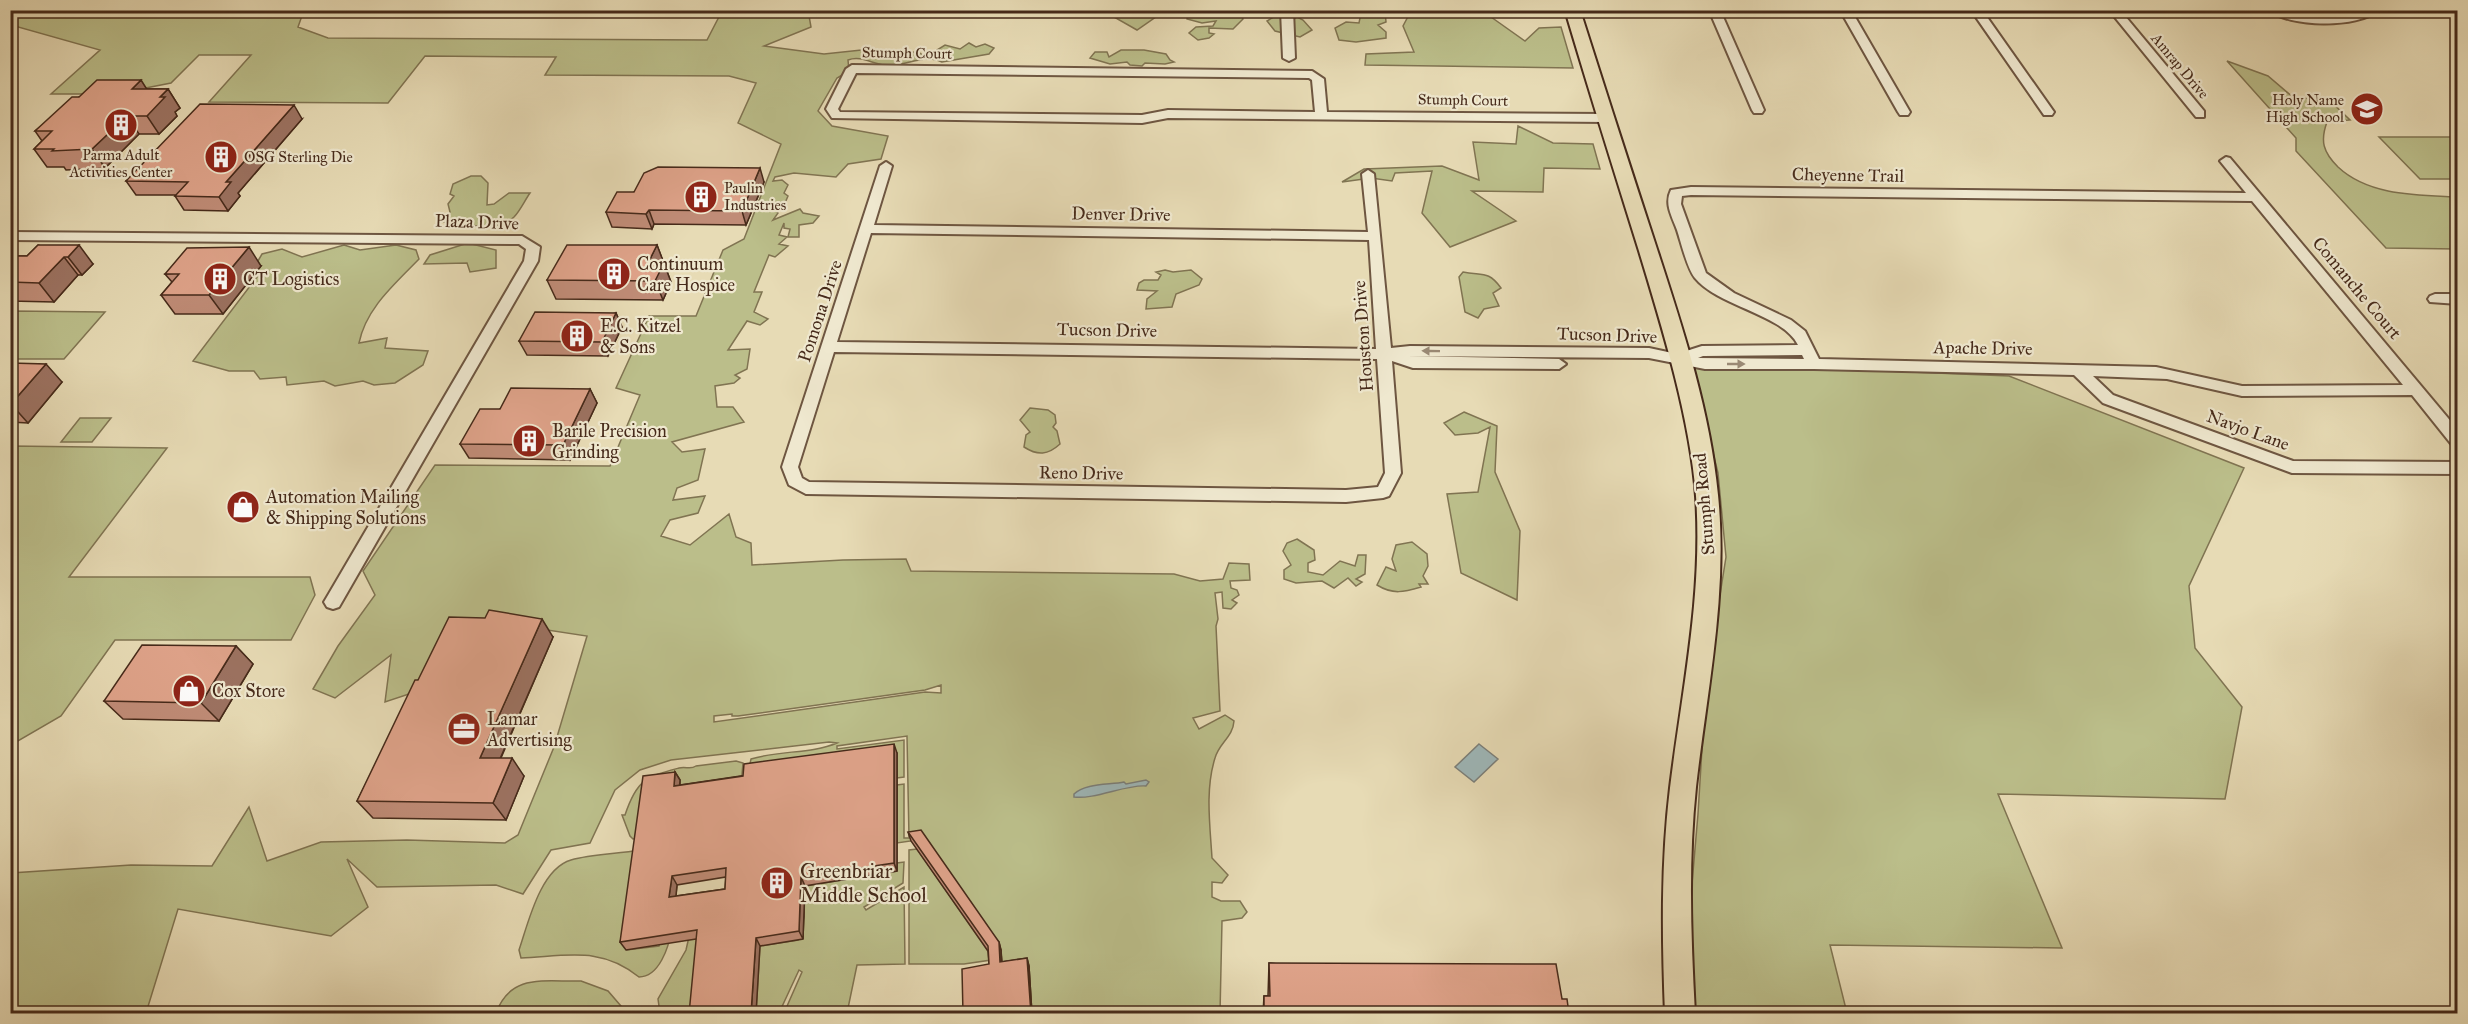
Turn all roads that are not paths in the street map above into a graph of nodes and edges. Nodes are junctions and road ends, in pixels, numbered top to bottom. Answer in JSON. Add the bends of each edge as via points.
{"nodes":[{"id":1,"x":1287,"y":10,"type":"edge"},
{"id":2,"x":1572,"y":10,"type":"edge"},
{"id":3,"x":1714,"y":10,"type":"edge"},
{"id":4,"x":1845,"y":10,"type":"edge"},
{"id":5,"x":1976,"y":10,"type":"edge"},
{"id":6,"x":2114,"y":10,"type":"edge"},
{"id":7,"x":2272,"y":10,"type":"edge"},
{"id":8,"x":2374,"y":10,"type":"edge"},
{"id":9,"x":1289,"y":58,"type":"dead end"},
{"id":10,"x":1758,"y":110,"type":"dead end"},
{"id":11,"x":1904,"y":112,"type":"dead end"},
{"id":12,"x":2048,"y":112,"type":"dead end"},
{"id":13,"x":2200,"y":114,"type":"dead end"},
{"id":14,"x":1321,"y":115,"type":"junction"},
{"id":15,"x":1606,"y":118,"type":"junction"},
{"id":16,"x":2226,"y":161,"type":"dead end"},
{"id":17,"x":886,"y":166,"type":"dead end"},
{"id":18,"x":1368,"y":174,"type":"dead end"},
{"id":19,"x":2256,"y":197,"type":"junction"},
{"id":20,"x":866,"y":229,"type":"junction"},
{"id":21,"x":10,"y":236,"type":"edge"},
{"id":22,"x":1375,"y":236,"type":"junction"},
{"id":23,"x":2435,"y":299,"type":"dead end"},
{"id":24,"x":2457,"y":299,"type":"edge"},
{"id":25,"x":829,"y":346,"type":"junction"},
{"id":26,"x":1384,"y":354,"type":"junction"},
{"id":27,"x":1811,"y":357,"type":"junction"},
{"id":28,"x":1678,"y":358,"type":"junction"},
{"id":29,"x":2078,"y":370,"type":"junction"},
{"id":30,"x":2416,"y":390,"type":"junction"},
{"id":31,"x":2457,"y":441,"type":"edge"},
{"id":32,"x":790,"y":467,"type":"joint"},
{"id":33,"x":2457,"y":468,"type":"edge"},
{"id":34,"x":1383,"y":492,"type":"joint"},
{"id":35,"x":333,"y":602,"type":"dead end"},
{"id":36,"x":1680,"y":1014,"type":"edge"}],
"edges":[{"from":1,"to":9,"type":"street"},
{"from":2,"to":15,"type":"main road","name":"Stumph Road"},
{"from":3,"to":10,"type":"street"},
{"from":4,"to":11,"type":"street"},
{"from":5,"to":12,"type":"street"},
{"from":6,"to":13,"type":"street","name":"Amrap Drive"},
{"from":7,"to":8,"type":"street","via":[[2322,19],[2358,17]]},
{"from":14,"to":14,"type":"street","name":"Stumph Court","via":[[1168,114],[1142,119],[884,116],[836,115],[832,109],[852,69],[1294,74],[1318,79]]},
{"from":14,"to":15,"type":"street","name":"Stumph Court"},
{"from":15,"to":28,"type":"main road","name":"Stumph Road","via":[[1671,323]]},
{"from":16,"to":19,"type":"street","name":"Comanche Court"},
{"from":17,"to":20,"type":"street","name":"Pomona Drive"},
{"from":18,"to":22,"type":"street","name":"Houston Drive"},
{"from":19,"to":27,"type":"street","name":"Cheyenne Trail","via":[[1676,193],[1674,204],[1700,276],[1729,296],[1786,323],[1800,334]]},
{"from":19,"to":30,"type":"street","name":"Comanche Court"},
{"from":20,"to":22,"type":"street","name":"Denver Drive"},
{"from":20,"to":25,"type":"street","name":"Pomona Drive"},
{"from":21,"to":35,"type":"street","name":"Plaza Drive","via":[[522,240],[533,247],[531,261]]},
{"from":22,"to":26,"type":"street","name":"Houston Drive"},
{"from":23,"to":24,"type":"street"},
{"from":25,"to":26,"type":"street","name":"Tucson Drive"},
{"from":25,"to":32,"type":"street","name":"Pomona Drive"},
{"from":26,"to":28,"type":"street","name":"Tucson Drive","via":[[1413,363],[1651,364]]},
{"from":26,"to":34,"type":"street","name":"Houston Drive","via":[[1393,473]]},
{"from":27,"to":28,"type":"street","name":"Apache Drive","via":[[1705,364]]},
{"from":27,"to":29,"type":"street","name":"Apache Drive"},
{"from":28,"to":36,"type":"main road","name":"Stumph Road","via":[[1702,459],[1709,550],[1706,620],[1678,845],[1676,933]]},
{"from":29,"to":30,"type":"street","name":"Apache Drive","via":[[2176,374],[2242,391]]},
{"from":29,"to":33,"type":"street","name":"Navjo Lane","via":[[2108,399],[2292,467]]},
{"from":30,"to":31,"type":"street","name":"Comanche Court"},
{"from":32,"to":34,"type":"street","name":"Reno Drive","via":[[795,481],[806,488],[1346,496]]}]}
